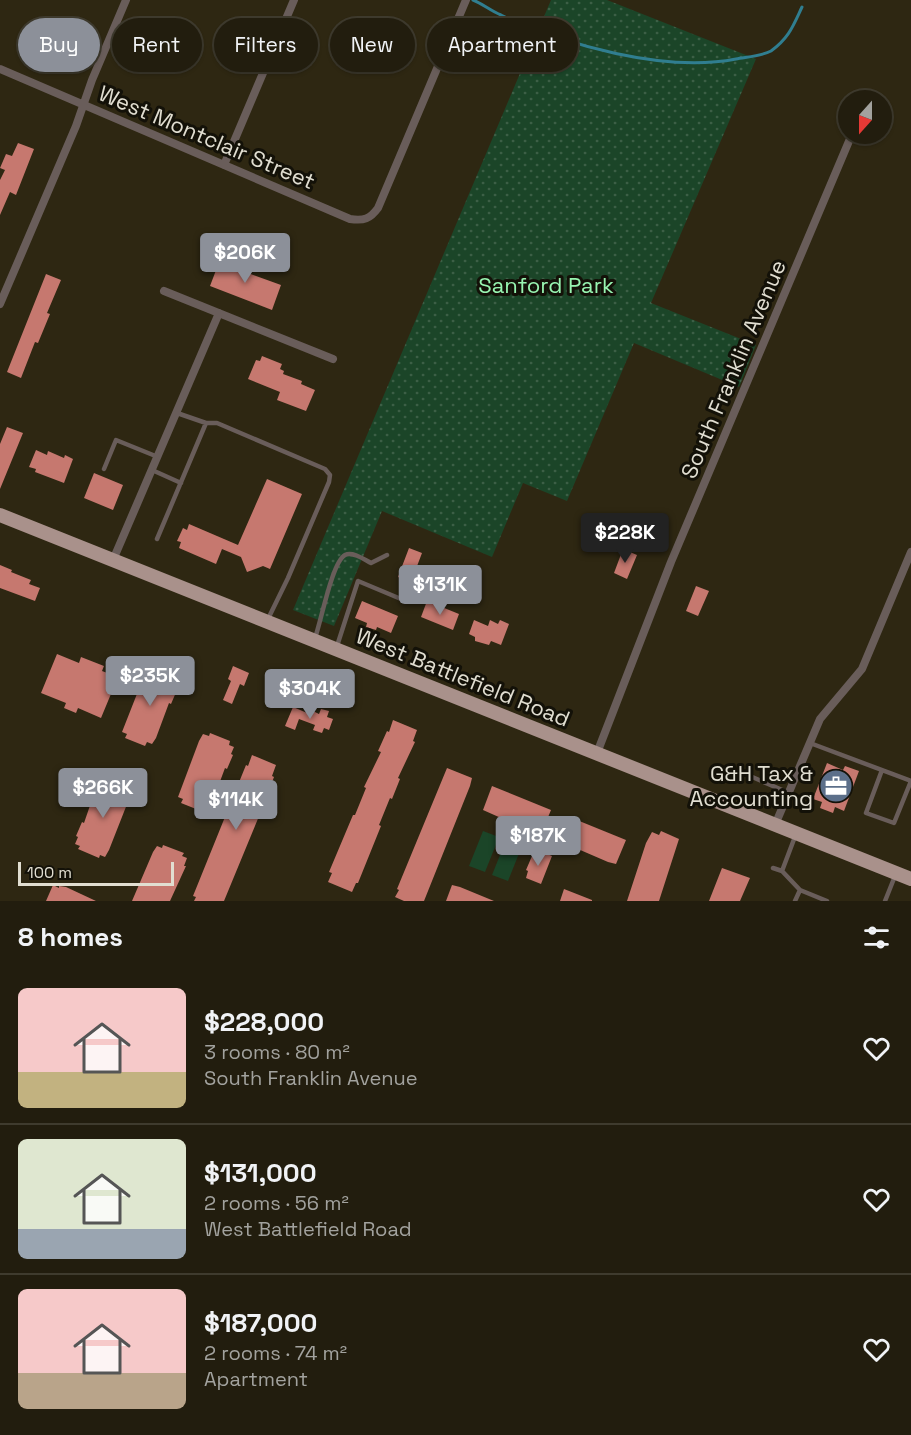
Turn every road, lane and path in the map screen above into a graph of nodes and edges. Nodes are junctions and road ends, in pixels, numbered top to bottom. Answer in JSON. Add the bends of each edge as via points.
{"nodes":[{"id":1,"x":126,"y":0,"type":"edge"},
{"id":2,"x":294,"y":0,"type":"edge"},
{"id":3,"x":466,"y":0,"type":"edge"},
{"id":4,"x":0,"y":69,"type":"edge"},
{"id":5,"x":84,"y":104,"type":"junction"},
{"id":6,"x":848,"y":144,"type":"edge"},
{"id":7,"x":224,"y":165,"type":"junction"},
{"id":8,"x":164,"y":291,"type":"dead end"},
{"id":9,"x":0,"y":304,"type":"edge"},
{"id":10,"x":219,"y":313,"type":"junction"},
{"id":11,"x":333,"y":359,"type":"dead end"},
{"id":12,"x":177,"y":413,"type":"junction"},
{"id":13,"x":206,"y":423,"type":"junction"},
{"id":14,"x":158,"y":457,"type":"junction"},
{"id":15,"x":104,"y":469,"type":"dead end"},
{"id":16,"x":152,"y":470,"type":"junction"},
{"id":17,"x":181,"y":483,"type":"junction"},
{"id":18,"x":0,"y":515,"type":"edge"},
{"id":19,"x":157,"y":539,"type":"dead end"},
{"id":20,"x":911,"y":552,"type":"edge"},
{"id":21,"x":387,"y":555,"type":"dead end"},
{"id":22,"x":113,"y":560,"type":"junction"},
{"id":23,"x":401,"y":599,"type":"dead end"},
{"id":24,"x":267,"y":621,"type":"junction"},
{"id":25,"x":315,"y":640,"type":"junction"},
{"id":26,"x":336,"y":649,"type":"junction"},
{"id":27,"x":810,"y":743,"type":"junction"},
{"id":28,"x":597,"y":753,"type":"junction"},
{"id":29,"x":882,"y":770,"type":"junction"},
{"id":30,"x":750,"y":776,"type":"dead end"},
{"id":31,"x":789,"y":793,"type":"junction"},
{"id":32,"x":775,"y":825,"type":"junction"},
{"id":33,"x":796,"y":834,"type":"junction"},
{"id":34,"x":773,"y":868,"type":"dead end"},
{"id":35,"x":782,"y":871,"type":"junction"},
{"id":36,"x":896,"y":873,"type":"junction"},
{"id":37,"x":911,"y":879,"type":"edge"},
{"id":38,"x":800,"y":890,"type":"junction"},
{"id":39,"x":795,"y":901,"type":"edge"},
{"id":40,"x":827,"y":901,"type":"edge"},
{"id":41,"x":885,"y":901,"type":"edge"}],
"edges":[{"from":1,"to":5,"type":"street"},
{"from":2,"to":7,"type":"street"},
{"from":3,"to":7,"type":"street","name":"West Montclair Street","via":[[378,208],[367,219],[350,219]]},
{"from":4,"to":5,"type":"street","name":"West Montclair Street"},
{"from":5,"to":7,"type":"street","name":"West Montclair Street"},
{"from":5,"to":9,"type":"street"},
{"from":6,"to":28,"type":"street","name":"South Franklin Avenue","via":[[671,562]]},
{"from":8,"to":10,"type":"street"},
{"from":10,"to":11,"type":"street"},
{"from":10,"to":12,"type":"street"},
{"from":12,"to":13,"type":"lane"},
{"from":12,"to":14,"type":"street"},
{"from":13,"to":17,"type":"lane"},
{"from":13,"to":24,"type":"lane","via":[[217,423],[325,469],[330,475]]},
{"from":14,"to":15,"type":"lane","via":[[116,440]]},
{"from":14,"to":16,"type":"street"},
{"from":16,"to":17,"type":"lane"},
{"from":16,"to":22,"type":"street"},
{"from":17,"to":19,"type":"lane"},
{"from":18,"to":22,"type":"main road","name":"West Battlefield Road"},
{"from":20,"to":27,"type":"street","via":[[862,669],[820,719]]},
{"from":21,"to":25,"type":"lane","via":[[372,563],[352,554],[340,560]]},
{"from":22,"to":24,"type":"main road","name":"West Battlefield Road"},
{"from":23,"to":26,"type":"lane","via":[[358,581]]},
{"from":24,"to":25,"type":"main road","name":"West Battlefield Road"},
{"from":25,"to":26,"type":"main road","name":"West Battlefield Road"},
{"from":26,"to":28,"type":"main road","name":"West Battlefield Road"},
{"from":27,"to":29,"type":"lane"},
{"from":27,"to":31,"type":"street"},
{"from":28,"to":32,"type":"main road","name":"West Battlefield Road"},
{"from":29,"to":29,"type":"lane","via":[[910,781],[894,823],[866,813]]},
{"from":30,"to":31,"type":"lane"},
{"from":31,"to":32,"type":"street"},
{"from":32,"to":33,"type":"main road","name":"West Battlefield Road"},
{"from":33,"to":35,"type":"lane"},
{"from":33,"to":36,"type":"main road","name":"West Battlefield Road"},
{"from":34,"to":35,"type":"lane"},
{"from":35,"to":38,"type":"lane"},
{"from":36,"to":37,"type":"main road","name":"West Battlefield Road"},
{"from":36,"to":41,"type":"lane"},
{"from":38,"to":39,"type":"lane"},
{"from":38,"to":40,"type":"lane"}]}
